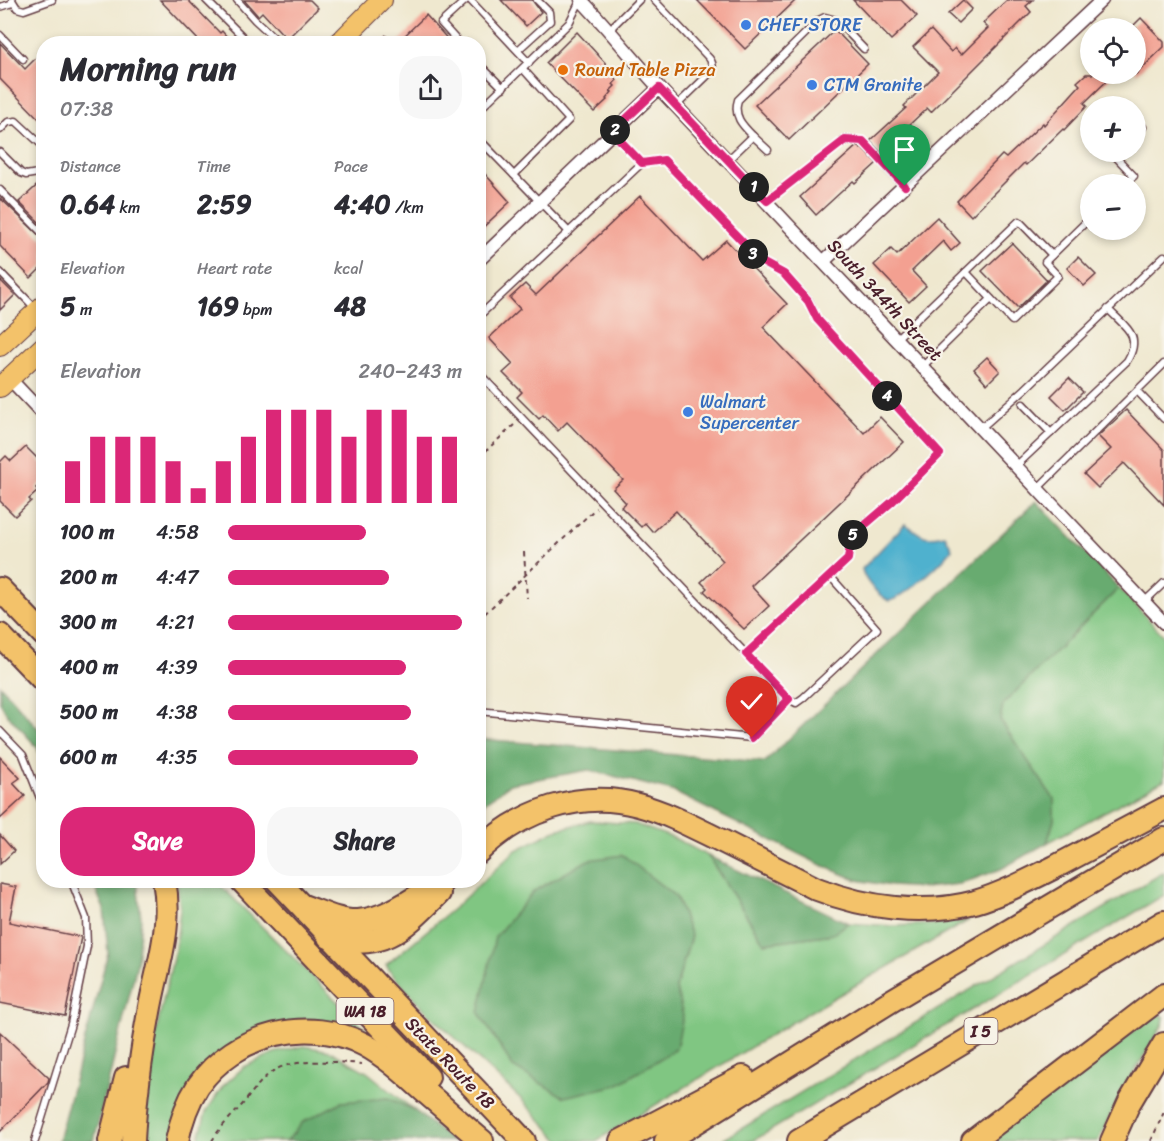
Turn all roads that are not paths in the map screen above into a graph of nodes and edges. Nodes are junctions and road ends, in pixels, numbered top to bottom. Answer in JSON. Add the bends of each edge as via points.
{"nodes":[{"id":1,"x":52,"y":0,"type":"edge"},
{"id":2,"x":206,"y":0,"type":"edge"},
{"id":3,"x":237,"y":0,"type":"edge"},
{"id":4,"x":468,"y":0,"type":"edge"},
{"id":5,"x":537,"y":0,"type":"edge"},
{"id":6,"x":581,"y":0,"type":"edge"},
{"id":7,"x":639,"y":0,"type":"edge"},
{"id":8,"x":654,"y":0,"type":"edge"},
{"id":9,"x":1102,"y":0,"type":"edge"},
{"id":10,"x":12,"y":2,"type":"edge"},
{"id":11,"x":374,"y":5,"type":"edge"},
{"id":12,"x":0,"y":8,"type":"edge"},
{"id":13,"x":610,"y":29,"type":"junction"},
{"id":14,"x":0,"y":35,"type":"edge"},
{"id":15,"x":242,"y":36,"type":"edge"},
{"id":16,"x":273,"y":36,"type":"edge"},
{"id":17,"x":345,"y":36,"type":"edge"},
{"id":18,"x":453,"y":36,"type":"edge"},
{"id":19,"x":864,"y":49,"type":"dead end"},
{"id":20,"x":518,"y":50,"type":"junction"},
{"id":21,"x":23,"y":59,"type":"dead end"},
{"id":22,"x":529,"y":63,"type":"junction"},
{"id":23,"x":523,"y":69,"type":"junction"},
{"id":24,"x":486,"y":71,"type":"edge"},
{"id":25,"x":503,"y":88,"type":"junction"},
{"id":26,"x":659,"y":88,"type":"junction"},
{"id":27,"x":486,"y":104,"type":"edge"},
{"id":28,"x":676,"y":106,"type":"junction"},
{"id":29,"x":0,"y":130,"type":"edge"},
{"id":30,"x":612,"y":132,"type":"junction"},
{"id":31,"x":753,"y":136,"type":"junction"},
{"id":32,"x":36,"y":140,"type":"edge"},
{"id":33,"x":486,"y":146,"type":"edge"},
{"id":34,"x":768,"y":150,"type":"dead end"},
{"id":35,"x":0,"y":152,"type":"edge"},
{"id":36,"x":728,"y":160,"type":"junction"},
{"id":37,"x":1121,"y":162,"type":"edge"},
{"id":38,"x":642,"y":163,"type":"junction"},
{"id":39,"x":36,"y":173,"type":"edge"},
{"id":40,"x":1132,"y":174,"type":"edge"},
{"id":41,"x":514,"y":175,"type":"junction"},
{"id":42,"x":905,"y":186,"type":"junction"},
{"id":43,"x":0,"y":190,"type":"edge"},
{"id":44,"x":540,"y":201,"type":"junction"},
{"id":45,"x":767,"y":201,"type":"junction"},
{"id":46,"x":36,"y":227,"type":"edge"},
{"id":47,"x":1080,"y":228,"type":"edge"},
{"id":48,"x":569,"y":232,"type":"junction"},
{"id":49,"x":486,"y":253,"type":"edge"},
{"id":50,"x":1052,"y":255,"type":"junction"},
{"id":51,"x":1164,"y":256,"type":"edge"},
{"id":52,"x":824,"y":261,"type":"junction"},
{"id":53,"x":0,"y":272,"type":"edge"},
{"id":54,"x":966,"y":272,"type":"junction"},
{"id":55,"x":991,"y":299,"type":"junction"},
{"id":56,"x":36,"y":304,"type":"edge"},
{"id":57,"x":1108,"y":309,"type":"junction"},
{"id":58,"x":486,"y":310,"type":"edge"},
{"id":59,"x":36,"y":312,"type":"edge"},
{"id":60,"x":897,"y":338,"type":"junction"},
{"id":61,"x":0,"y":346,"type":"edge"},
{"id":62,"x":36,"y":353,"type":"edge"},
{"id":63,"x":1164,"y":364,"type":"edge"},
{"id":64,"x":923,"y":366,"type":"junction"},
{"id":65,"x":486,"y":381,"type":"edge"},
{"id":66,"x":4,"y":383,"type":"edge"},
{"id":67,"x":1137,"y":391,"type":"junction"},
{"id":68,"x":1023,"y":404,"type":"dead end"},
{"id":69,"x":36,"y":409,"type":"edge"},
{"id":70,"x":1164,"y":419,"type":"edge"},
{"id":71,"x":980,"y":429,"type":"junction"},
{"id":72,"x":1051,"y":433,"type":"junction"},
{"id":73,"x":1016,"y":466,"type":"junction"},
{"id":74,"x":1036,"y":489,"type":"junction"},
{"id":75,"x":830,"y":576,"type":"junction"},
{"id":76,"x":1164,"y":583,"type":"edge"},
{"id":77,"x":0,"y":589,"type":"edge"},
{"id":78,"x":1144,"y":602,"type":"junction"},
{"id":79,"x":1164,"y":623,"type":"edge"},
{"id":80,"x":36,"y":627,"type":"edge"},
{"id":81,"x":0,"y":635,"type":"edge"},
{"id":82,"x":746,"y":654,"type":"junction"},
{"id":83,"x":36,"y":675,"type":"edge"},
{"id":84,"x":789,"y":699,"type":"junction"},
{"id":85,"x":486,"y":711,"type":"edge"},
{"id":86,"x":0,"y":731,"type":"edge"},
{"id":87,"x":36,"y":788,"type":"edge"},
{"id":88,"x":1164,"y":808,"type":"edge"},
{"id":89,"x":1164,"y":840,"type":"edge"},
{"id":90,"x":486,"y":845,"type":"edge"},
{"id":91,"x":75,"y":888,"type":"edge"},
{"id":92,"x":165,"y":888,"type":"edge"},
{"id":93,"x":249,"y":888,"type":"edge"},
{"id":94,"x":284,"y":888,"type":"edge"},
{"id":95,"x":431,"y":888,"type":"edge"},
{"id":96,"x":443,"y":888,"type":"edge"},
{"id":97,"x":299,"y":905,"type":"junction"},
{"id":98,"x":1164,"y":922,"type":"edge"},
{"id":99,"x":329,"y":938,"type":"junction"},
{"id":100,"x":1164,"y":995,"type":"edge"},
{"id":101,"x":891,"y":1001,"type":"junction"},
{"id":102,"x":149,"y":1011,"type":"junction"},
{"id":103,"x":1164,"y":1044,"type":"edge"},
{"id":104,"x":975,"y":1139,"type":"edge"},
{"id":105,"x":35,"y":1141,"type":"edge"},
{"id":106,"x":110,"y":1141,"type":"edge"},
{"id":107,"x":133,"y":1141,"type":"edge"},
{"id":108,"x":177,"y":1141,"type":"edge"},
{"id":109,"x":482,"y":1141,"type":"edge"},
{"id":110,"x":489,"y":1141,"type":"edge"},
{"id":111,"x":524,"y":1141,"type":"edge"},
{"id":112,"x":621,"y":1141,"type":"edge"},
{"id":113,"x":666,"y":1141,"type":"edge"},
{"id":114,"x":799,"y":1141,"type":"edge"},
{"id":115,"x":1112,"y":1141,"type":"edge"}],
"edges":[{"from":1,"to":10,"type":"lane","via":[[24,10]]},
{"from":2,"to":15,"type":"lane"},
{"from":3,"to":16,"type":"lane"},
{"from":4,"to":18,"type":"lane","via":[[441,23]]},
{"from":4,"to":20,"type":"lane"},
{"from":5,"to":20,"type":"lane","via":[[549,12],[550,21]]},
{"from":6,"to":13,"type":"street","name":"South 344th Street"},
{"from":6,"to":22,"type":"lane","via":[[569,23]]},
{"from":7,"to":13,"type":"lane"},
{"from":8,"to":28,"type":"lane","via":[[713,64],[713,70]]},
{"from":9,"to":42,"type":"street"},
{"from":10,"to":12,"type":"lane"},
{"from":11,"to":17,"type":"main road"},
{"from":13,"to":26,"type":"street","name":"South 344th Street"},
{"from":14,"to":21,"type":"lane"},
{"from":19,"to":31,"type":"lane","via":[[837,20],[819,20],[738,100],[737,117]]},
{"from":20,"to":22,"type":"lane"},
{"from":22,"to":23,"type":"lane"},
{"from":23,"to":25,"type":"lane"},
{"from":23,"to":41,"type":"lane","via":[[569,120]]},
{"from":24,"to":25,"type":"lane"},
{"from":25,"to":27,"type":"lane"},
{"from":26,"to":28,"type":"street","name":"South 344th Street"},
{"from":26,"to":30,"type":"street"},
{"from":28,"to":36,"type":"street","name":"South 344th Street"},
{"from":29,"to":32,"type":"lane","via":[[8,122],[16,121]]},
{"from":30,"to":38,"type":"lane"},
{"from":30,"to":44,"type":"street"},
{"from":31,"to":34,"type":"lane"},
{"from":31,"to":36,"type":"lane"},
{"from":33,"to":41,"type":"lane"},
{"from":35,"to":39,"type":"lane","via":[[21,173]]},
{"from":36,"to":45,"type":"street","name":"South 344th Street"},
{"from":37,"to":40,"type":"lane"},
{"from":38,"to":48,"type":"lane"},
{"from":38,"to":75,"type":"lane","via":[[664,160],[762,262],[784,274],[808,301],[817,319],[940,454],[851,537],[848,559]]},
{"from":41,"to":44,"type":"lane"},
{"from":42,"to":45,"type":"lane","via":[[863,141],[845,140]]},
{"from":42,"to":52,"type":"street"},
{"from":43,"to":46,"type":"lane"},
{"from":44,"to":48,"type":"lane"},
{"from":44,"to":49,"type":"street"},
{"from":45,"to":52,"type":"street","name":"South 344th Street"},
{"from":47,"to":50,"type":"lane"},
{"from":48,"to":58,"type":"lane"},
{"from":50,"to":54,"type":"lane","via":[[1019,221]]},
{"from":50,"to":55,"type":"lane","via":[[1045,262],[1058,276],[1012,321]]},
{"from":51,"to":57,"type":"lane"},
{"from":52,"to":60,"type":"street","name":"South 344th Street"},
{"from":53,"to":56,"type":"lane"},
{"from":54,"to":55,"type":"lane"},
{"from":54,"to":60,"type":"lane"},
{"from":55,"to":64,"type":"lane"},
{"from":57,"to":71,"type":"lane"},
{"from":57,"to":72,"type":"lane","via":[[1131,333],[1134,350]]},
{"from":59,"to":61,"type":"main road"},
{"from":60,"to":64,"type":"street","name":"South 344th Street"},
{"from":62,"to":66,"type":"main road"},
{"from":63,"to":67,"type":"lane"},
{"from":64,"to":71,"type":"street","name":"South 344th Street"},
{"from":65,"to":82,"type":"lane"},
{"from":66,"to":69,"type":"street"},
{"from":67,"to":70,"type":"lane"},
{"from":67,"to":74,"type":"lane"},
{"from":68,"to":72,"type":"lane"},
{"from":71,"to":73,"type":"street","name":"South 344th Street"},
{"from":72,"to":73,"type":"lane"},
{"from":73,"to":74,"type":"street","name":"South 344th Street"},
{"from":74,"to":78,"type":"street","name":"South 344th Street"},
{"from":75,"to":82,"type":"lane"},
{"from":75,"to":84,"type":"lane","via":[[877,629],[803,698],[796,703]]},
{"from":76,"to":78,"type":"lane"},
{"from":77,"to":80,"type":"highway"},
{"from":78,"to":79,"type":"street","name":"South 344th Street"},
{"from":81,"to":83,"type":"highway"},
{"from":82,"to":84,"type":"lane"},
{"from":84,"to":85,"type":"lane","via":[[752,738]]},
{"from":86,"to":87,"type":"lane","via":[[23,755]]},
{"from":88,"to":90,"type":"highway","via":[[1034,877],[975,902],[908,909],[837,897],[671,816],[609,800],[567,802],[538,812]]},
{"from":89,"to":101,"type":"highway"},
{"from":91,"to":105,"type":"lane","via":[[86,918],[87,946],[71,1024]]},
{"from":92,"to":102,"type":"highway","via":[[167,927]]},
{"from":93,"to":110,"type":"highway","name":"State Route 18","number":"WA 18"},
{"from":94,"to":97,"type":"highway","name":"State Route 18","number":"WA 18"},
{"from":95,"to":97,"type":"highway","via":[[398,908],[358,921]]},
{"from":96,"to":99,"type":"highway","via":[[389,936],[363,943]]},
{"from":97,"to":99,"type":"highway","name":"State Route 18","number":"WA 18"},
{"from":98,"to":114,"type":"highway","number":"I 5"},
{"from":99,"to":111,"type":"highway","name":"State Route 18","number":"WA 18"},
{"from":100,"to":104,"type":"highway"},
{"from":101,"to":112,"type":"highway"},
{"from":101,"to":113,"type":"highway","via":[[689,1131]]},
{"from":102,"to":106,"type":"highway","via":[[124,1083]]},
{"from":102,"to":107,"type":"highway","via":[[135,1098]]},
{"from":103,"to":115,"type":"highway","via":[[1129,1102]]},
{"from":108,"to":109,"type":"highway","via":[[187,1105],[211,1070],[253,1040],[301,1030],[348,1037],[365,1045],[398,1068]]}]}
